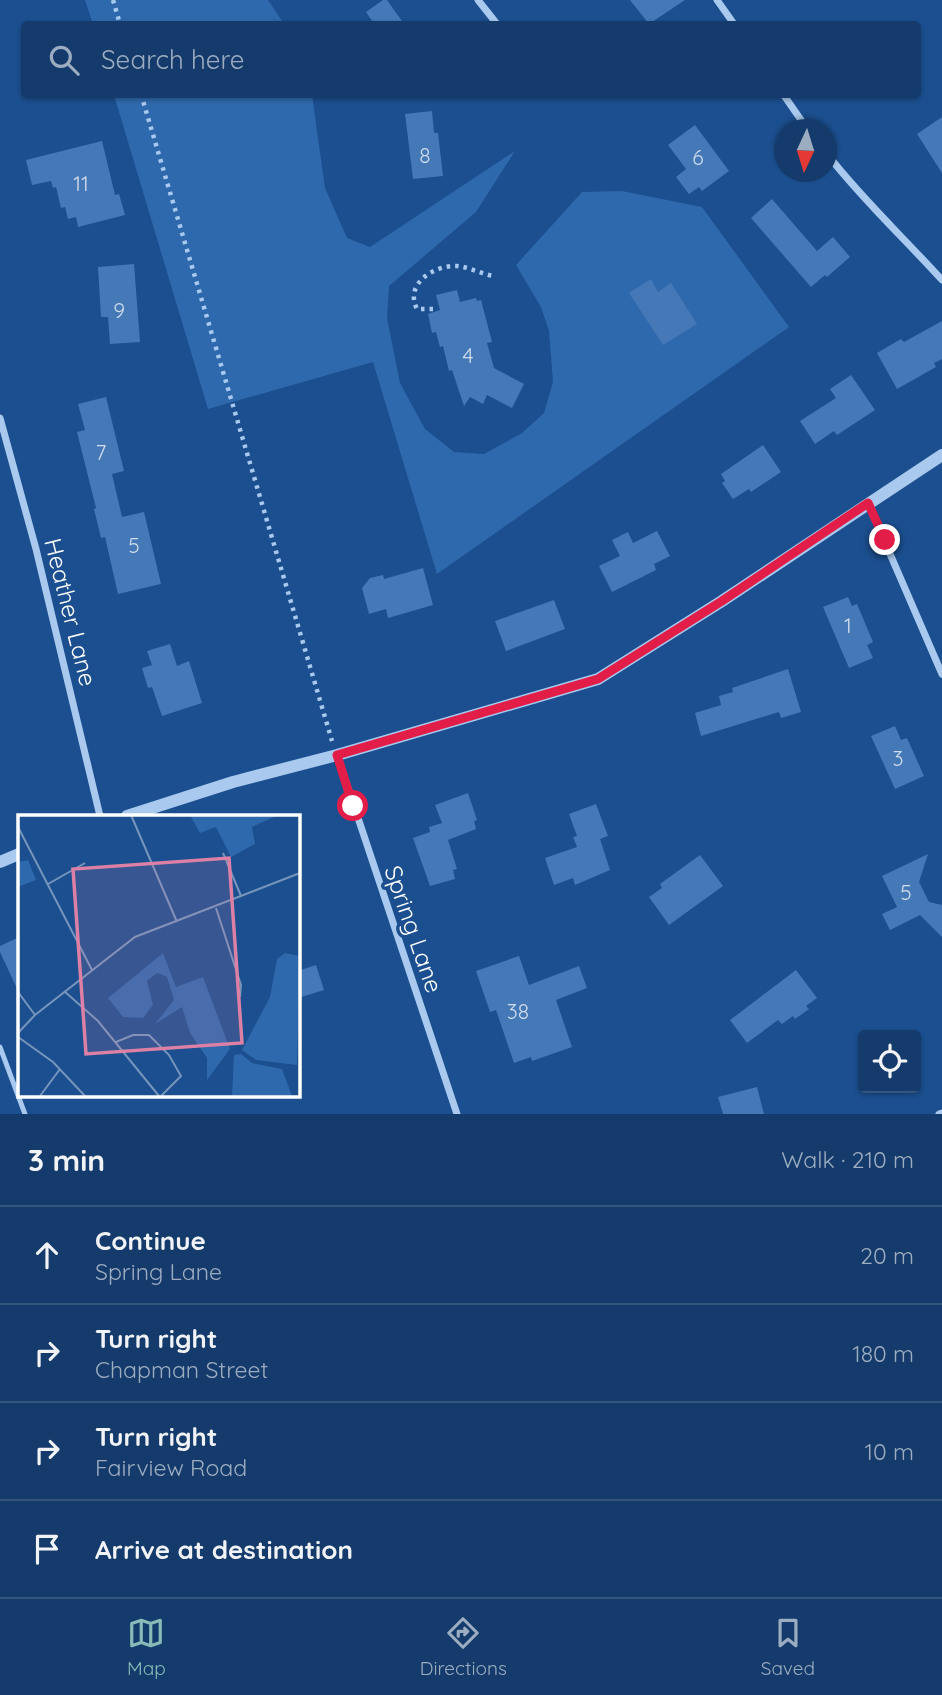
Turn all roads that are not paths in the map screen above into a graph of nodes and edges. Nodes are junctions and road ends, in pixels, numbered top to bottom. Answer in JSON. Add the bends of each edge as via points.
{"nodes":[{"id":1,"x":478,"y":0,"type":"edge"},
{"id":2,"x":717,"y":0,"type":"edge"},
{"id":3,"x":495,"y":21,"type":"edge"},
{"id":4,"x":732,"y":21,"type":"edge"},
{"id":5,"x":786,"y":98,"type":"edge"},
{"id":6,"x":800,"y":119,"type":"edge"},
{"id":7,"x":837,"y":167,"type":"edge"},
{"id":8,"x":942,"y":280,"type":"edge"},
{"id":9,"x":0,"y":418,"type":"edge"},
{"id":10,"x":942,"y":455,"type":"edge"},
{"id":11,"x":868,"y":503,"type":"junction"},
{"id":12,"x":942,"y":674,"type":"edge"},
{"id":13,"x":337,"y":755,"type":"junction"},
{"id":14,"x":100,"y":815,"type":"edge"},
{"id":15,"x":133,"y":815,"type":"edge"},
{"id":16,"x":18,"y":855,"type":"edge"},
{"id":17,"x":0,"y":862,"type":"edge"},
{"id":18,"x":0,"y":1047,"type":"edge"},
{"id":19,"x":18,"y":1095,"type":"edge"},
{"id":20,"x":18,"y":1096,"type":"edge"},
{"id":21,"x":25,"y":1114,"type":"edge"},
{"id":22,"x":457,"y":1114,"type":"edge"}],
"edges":[{"from":1,"to":3,"type":"street"},
{"from":2,"to":4,"type":"street"},
{"from":5,"to":6,"type":"street"},
{"from":7,"to":8,"type":"street"},
{"from":9,"to":14,"type":"street","name":"Heather Lane"},
{"from":10,"to":11,"type":"street"},
{"from":11,"to":12,"type":"street"},
{"from":11,"to":13,"type":"street","via":[[598,679]]},
{"from":13,"to":15,"type":"street"},
{"from":13,"to":22,"type":"street","name":"Spring Lane"},
{"from":16,"to":17,"type":"street"},
{"from":18,"to":19,"type":"lane"},
{"from":20,"to":21,"type":"lane"}]}
